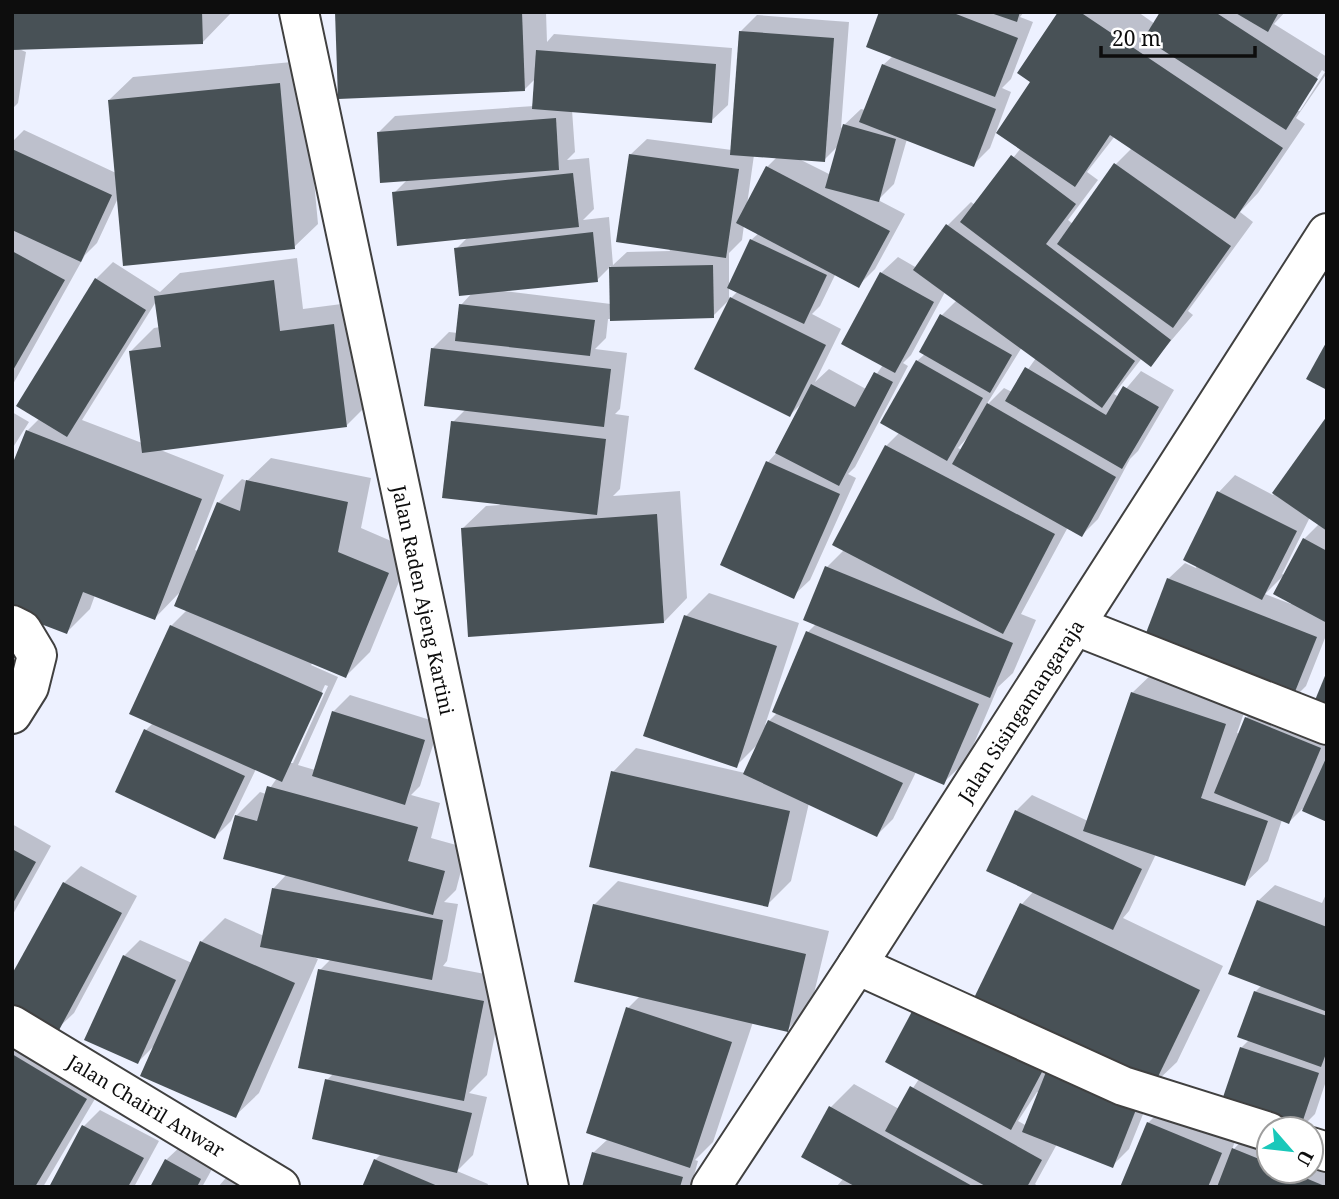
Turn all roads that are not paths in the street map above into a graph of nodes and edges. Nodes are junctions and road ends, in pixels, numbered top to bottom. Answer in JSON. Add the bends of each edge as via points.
{"nodes":[{"id":1,"x":299,"y":12,"type":"edge"},
{"id":2,"x":1327,"y":233,"type":"edge"},
{"id":3,"x":12,"y":625,"type":"edge"},
{"id":4,"x":1076,"y":626,"type":"junction"},
{"id":5,"x":12,"y":714,"type":"edge"},
{"id":6,"x":1327,"y":725,"type":"edge"},
{"id":7,"x":857,"y":965,"type":"junction"},
{"id":8,"x":12,"y":1026,"type":"edge"},
{"id":9,"x":1255,"y":1128,"type":"edge"},
{"id":10,"x":280,"y":1187,"type":"edge"},
{"id":11,"x":549,"y":1187,"type":"edge"},
{"id":12,"x":710,"y":1187,"type":"edge"}],
"edges":[{"from":1,"to":11,"type":"street","name":"Jalan Raden Ajeng Kartini"},
{"from":2,"to":4,"type":"street","name":"Jalan Sisingamangaraja"},
{"from":3,"to":5,"type":"street","via":[[22,630],[37,655],[29,687]]},
{"from":4,"to":6,"type":"street"},
{"from":4,"to":7,"type":"street","name":"Jalan Sisingamangaraja"},
{"from":7,"to":9,"type":"street","via":[[1123,1086]]},
{"from":7,"to":12,"type":"street","name":"Jalan Sisingamangaraja"},
{"from":8,"to":10,"type":"street","name":"Jalan Chairil Anwar"}]}
